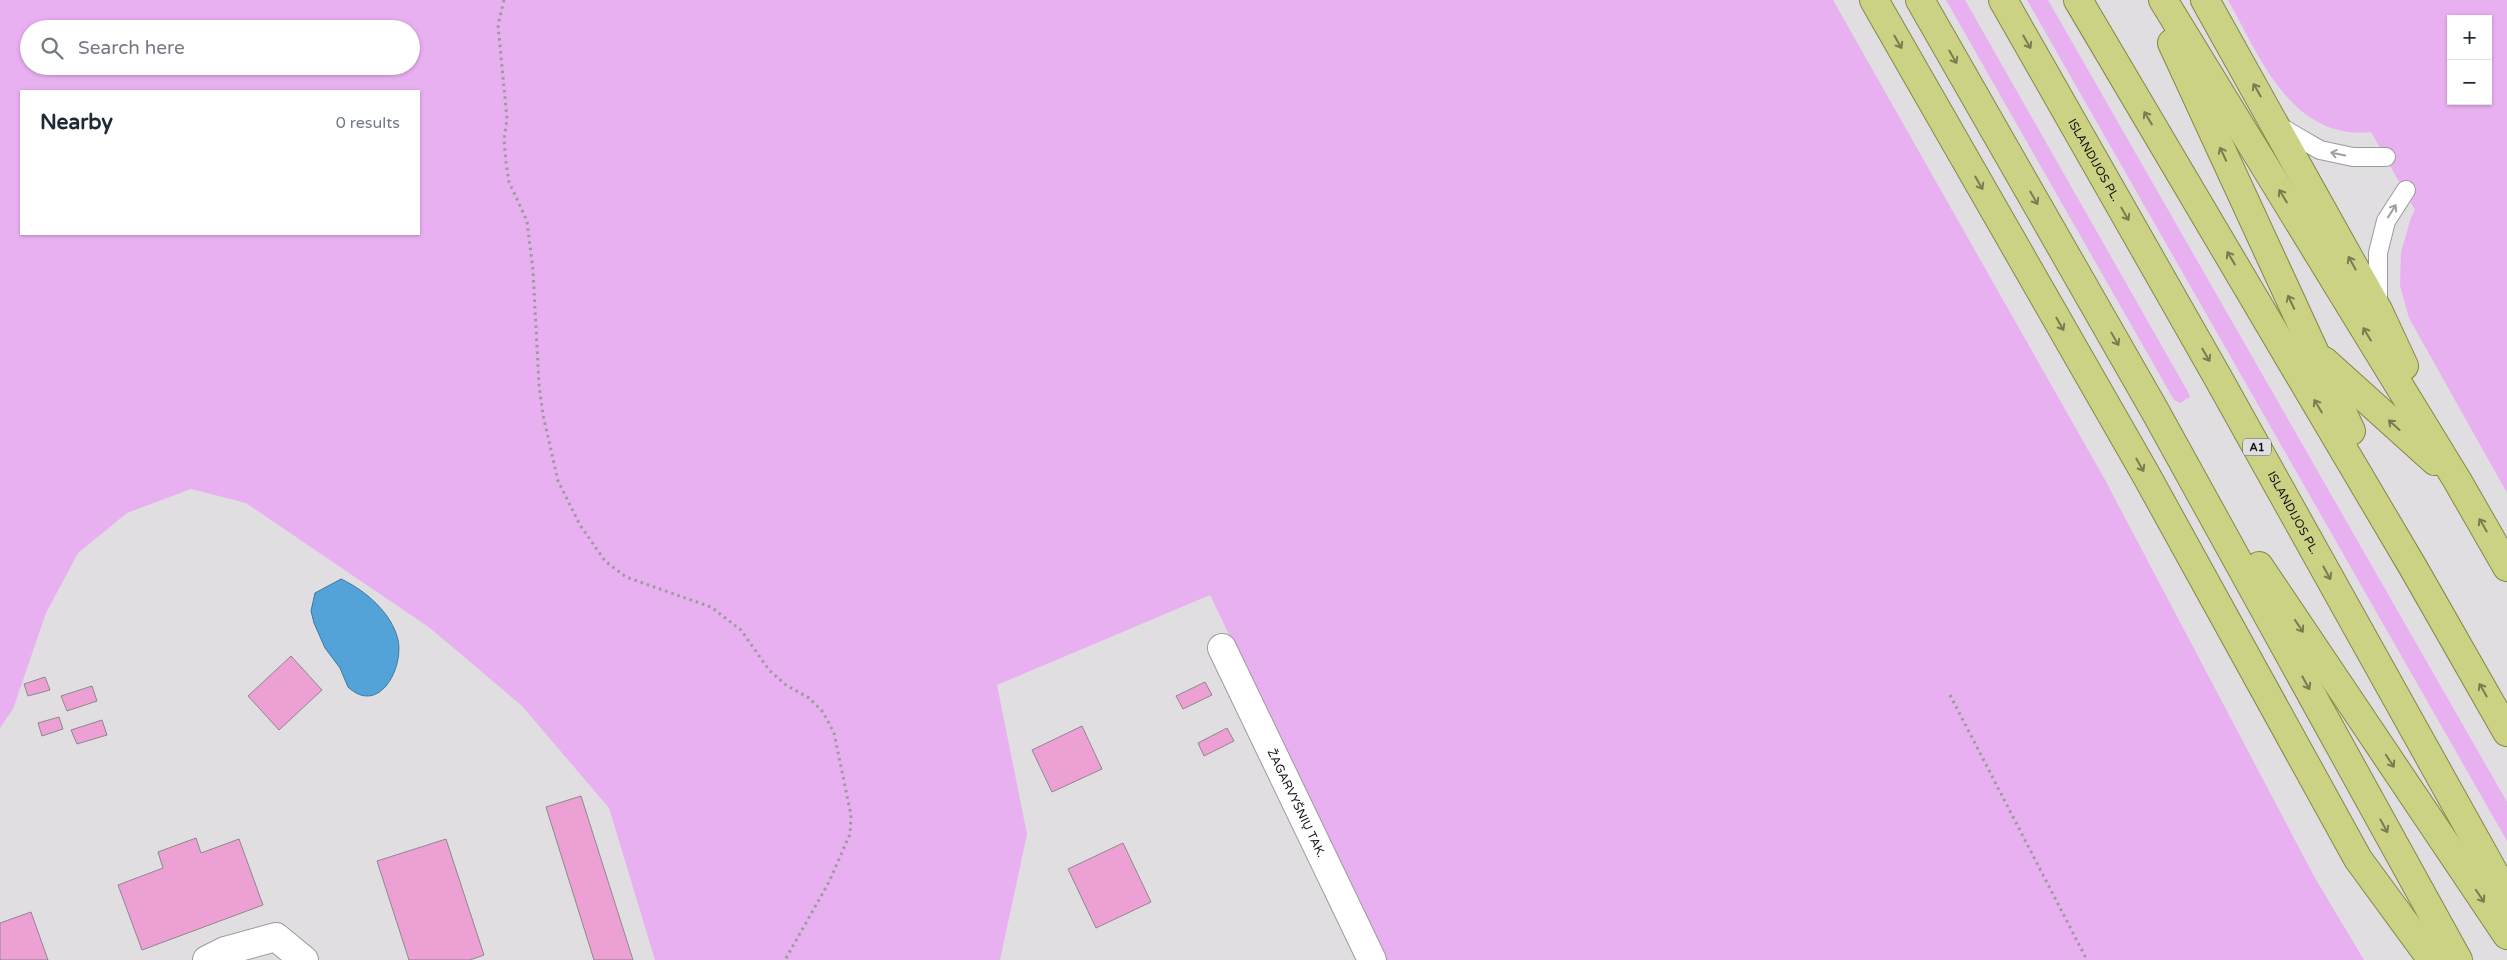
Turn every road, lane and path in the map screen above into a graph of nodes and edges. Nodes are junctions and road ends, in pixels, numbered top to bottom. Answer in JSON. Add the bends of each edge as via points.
{"nodes":[{"id":1,"x":504,"y":0,"type":"edge"},
{"id":2,"x":1874,"y":0,"type":"edge"},
{"id":3,"x":1920,"y":0,"type":"edge"},
{"id":4,"x":2003,"y":0,"type":"edge"},
{"id":5,"x":2078,"y":0,"type":"edge"},
{"id":6,"x":2152,"y":0,"type":"edge"},
{"id":7,"x":2163,"y":0,"type":"edge"},
{"id":8,"x":2205,"y":0,"type":"edge"},
{"id":9,"x":2276,"y":125,"type":"junction"},
{"id":10,"x":2386,"y":157,"type":"dead end"},
{"id":11,"x":2406,"y":190,"type":"dead end"},
{"id":12,"x":2256,"y":300,"type":"junction"},
{"id":13,"x":2378,"y":310,"type":"junction"},
{"id":14,"x":2315,"y":353,"type":"junction"},
{"id":15,"x":2156,"y":411,"type":"junction"},
{"id":16,"x":2457,"y":480,"type":"junction"},
{"id":17,"x":2507,"y":567,"type":"edge"},
{"id":18,"x":2414,"y":569,"type":"junction"},
{"id":19,"x":1222,"y":648,"type":"dead end"},
{"id":20,"x":1950,"y":695,"type":"dead end"},
{"id":21,"x":2507,"y":732,"type":"edge"},
{"id":22,"x":2507,"y":896,"type":"edge"},
{"id":23,"x":2507,"y":935,"type":"edge"},
{"id":24,"x":207,"y":960,"type":"edge"},
{"id":25,"x":304,"y":960,"type":"edge"},
{"id":26,"x":785,"y":960,"type":"edge"},
{"id":27,"x":1372,"y":960,"type":"edge"},
{"id":28,"x":2087,"y":960,"type":"edge"},
{"id":29,"x":2432,"y":960,"type":"edge"},
{"id":30,"x":2458,"y":960,"type":"edge"}],
"edges":[{"from":1,"to":26,"type":"path","via":[[498,25],[506,92],[506,162],[509,182],[527,222],[539,384],[558,480],[580,525],[605,561],[626,578],[711,607],[741,630],[769,670],[823,712],[834,733],[852,815],[850,834],[829,882]]},
{"from":2,"to":29,"type":"highway","one_way":true,"via":[[2145,473],[2358,858]]},
{"from":3,"to":15,"type":"highway","one_way":true},
{"from":4,"to":22,"type":"highway","name":"ISLANDIJOS PL.","number":"A1","one_way":true,"via":[[2218,376]]},
{"from":12,"to":5,"type":"highway","one_way":true},
{"from":14,"to":6,"type":"highway","one_way":true},
{"from":16,"to":7,"type":"highway","one_way":true},
{"from":9,"to":8,"type":"highway","one_way":true},
{"from":10,"to":9,"type":"lane","one_way":true,"via":[[2353,157],[2320,150]]},
{"from":13,"to":9,"type":"highway","one_way":true},
{"from":13,"to":11,"type":"lane","one_way":true,"via":[[2378,253],[2386,221]]},
{"from":12,"to":14,"type":"highway"},
{"from":18,"to":12,"type":"highway","one_way":true},
{"from":13,"to":16,"type":"highway"},
{"from":16,"to":14,"type":"highway","one_way":true},
{"from":14,"to":18,"type":"highway"},
{"from":15,"to":23,"type":"highway","one_way":true},
{"from":15,"to":30,"type":"highway","one_way":true},
{"from":17,"to":16,"type":"highway","one_way":true},
{"from":21,"to":18,"type":"highway","one_way":true},
{"from":19,"to":27,"type":"street","name":"ŽAGARVYŠNIŲ TAK."},
{"from":20,"to":28,"type":"path"},
{"from":24,"to":25,"type":"street","via":[[225,951],[276,937]]}]}
